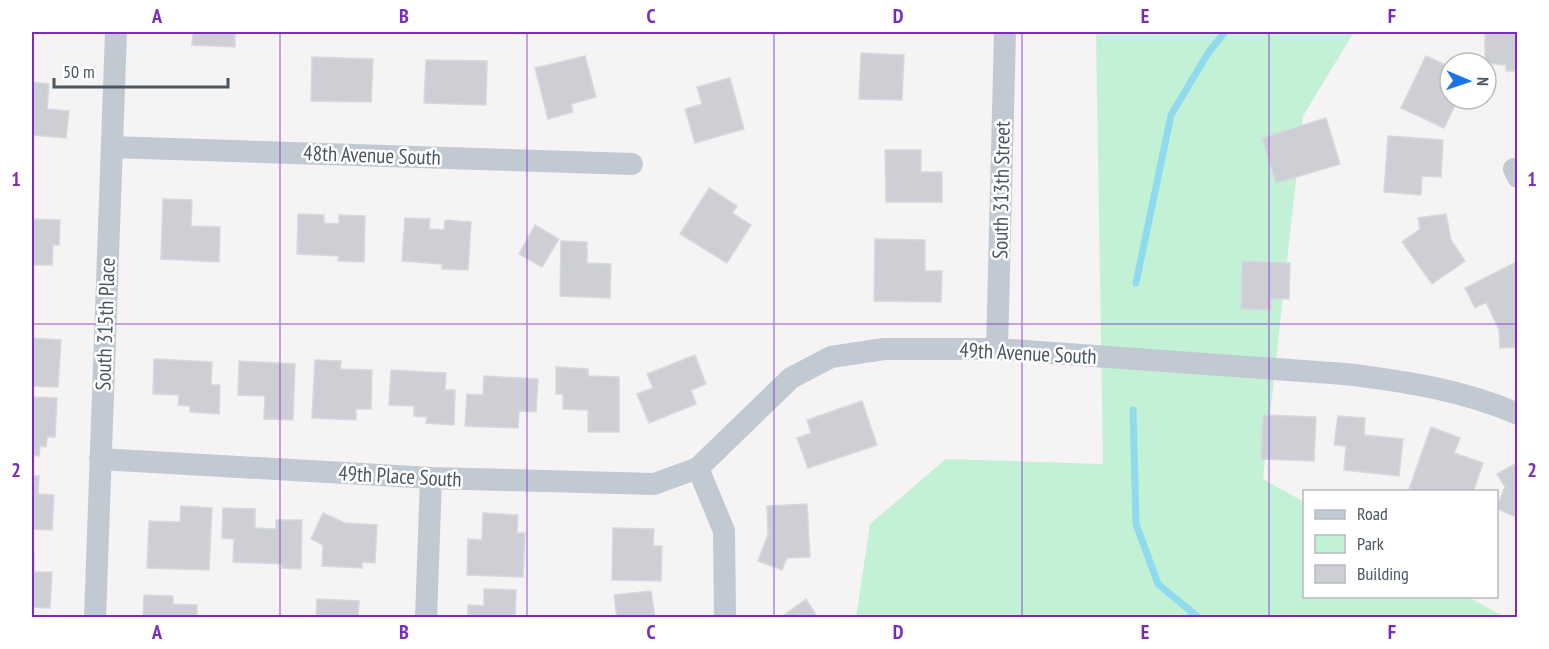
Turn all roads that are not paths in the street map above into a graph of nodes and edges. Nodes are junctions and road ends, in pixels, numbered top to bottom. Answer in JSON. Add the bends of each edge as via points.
{"nodes":[{"id":1,"x":116,"y":32,"type":"edge"},
{"id":2,"x":1005,"y":32,"type":"edge"},
{"id":3,"x":112,"y":147,"type":"junction"},
{"id":4,"x":632,"y":164,"type":"dead end"},
{"id":5,"x":997,"y":349,"type":"junction"},
{"id":6,"x":1518,"y":414,"type":"edge"},
{"id":7,"x":100,"y":459,"type":"junction"},
{"id":8,"x":698,"y":468,"type":"junction"},
{"id":9,"x":431,"y":478,"type":"junction"},
{"id":10,"x":95,"y":618,"type":"edge"},
{"id":11,"x":426,"y":618,"type":"edge"},
{"id":12,"x":725,"y":618,"type":"edge"}],
"edges":[{"from":1,"to":3,"type":"street","name":"South 315th Place"},
{"from":2,"to":5,"type":"street","name":"South 313th Street"},
{"from":3,"to":4,"type":"street","name":"48th Avenue South"},
{"from":3,"to":7,"type":"street","name":"South 315th Place"},
{"from":5,"to":6,"type":"street","name":"49th Avenue South","via":[[1399,380],[1482,400]]},
{"from":5,"to":8,"type":"street","name":"49th Avenue South","via":[[884,349],[831,357],[791,378]]},
{"from":7,"to":9,"type":"street","name":"49th Place South"},
{"from":7,"to":10,"type":"street","name":"South 315th Place"},
{"from":8,"to":9,"type":"street","name":"49th Place South","via":[[654,484]]},
{"from":8,"to":12,"type":"street","via":[[724,531]]},
{"from":9,"to":11,"type":"street"}]}
